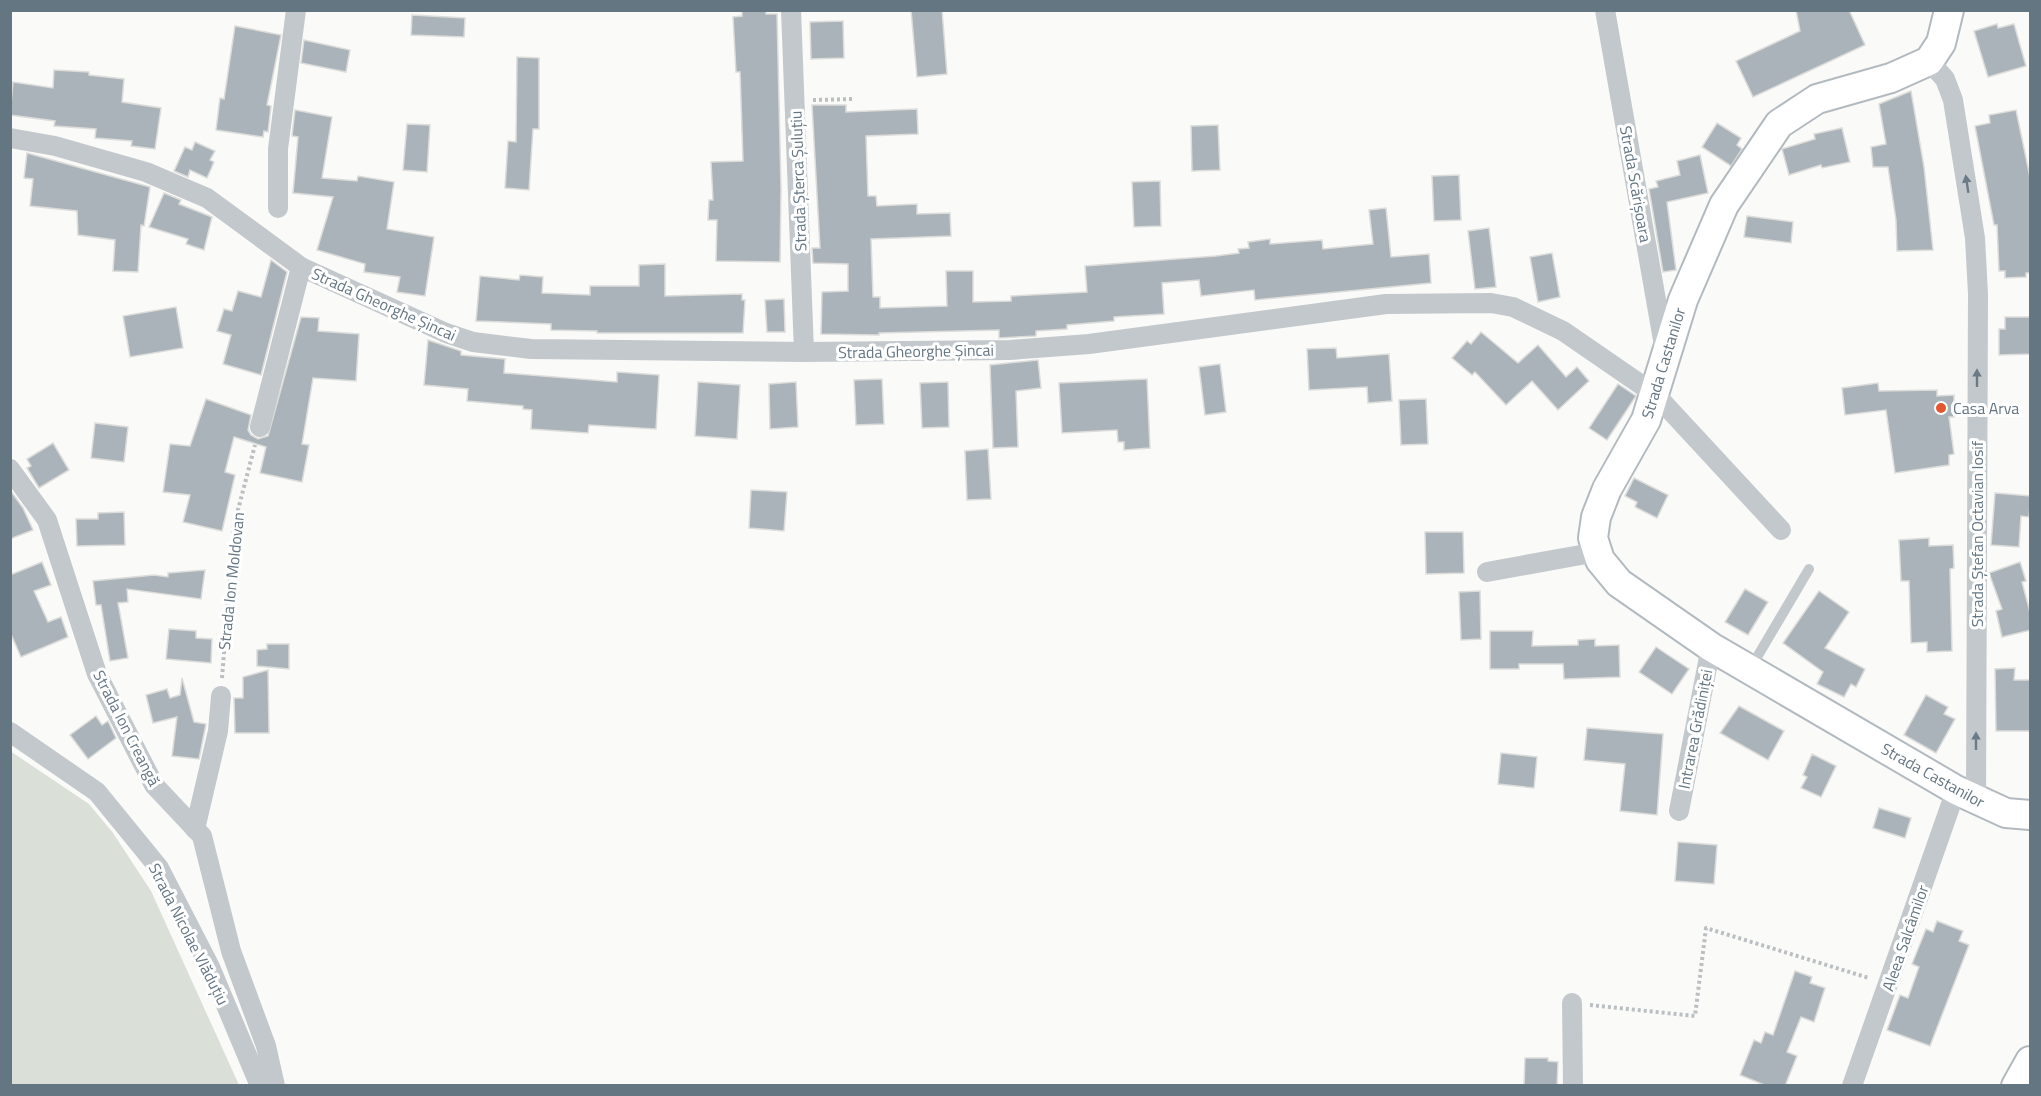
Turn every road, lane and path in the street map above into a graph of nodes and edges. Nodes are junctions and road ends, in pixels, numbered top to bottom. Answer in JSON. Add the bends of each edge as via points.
{"nodes":[{"id":1,"x":296,"y":10,"type":"edge"},
{"id":2,"x":791,"y":10,"type":"edge"},
{"id":3,"x":1605,"y":10,"type":"edge"},
{"id":4,"x":1929,"y":10,"type":"edge"},
{"id":5,"x":1949,"y":10,"type":"edge"},
{"id":6,"x":1929,"y":61,"type":"junction"},
{"id":7,"x":855,"y":99,"type":"dead end"},
{"id":8,"x":795,"y":100,"type":"junction"},
{"id":9,"x":10,"y":138,"type":"edge"},
{"id":10,"x":278,"y":208,"type":"dead end"},
{"id":11,"x":301,"y":267,"type":"junction"},
{"id":12,"x":804,"y":352,"type":"junction"},
{"id":13,"x":1666,"y":358,"type":"junction"},
{"id":14,"x":1656,"y":394,"type":"junction"},
{"id":15,"x":260,"y":427,"type":"joint"},
{"id":16,"x":10,"y":469,"type":"edge"},
{"id":17,"x":1781,"y":530,"type":"dead end"},
{"id":18,"x":1597,"y":552,"type":"junction"},
{"id":19,"x":1809,"y":569,"type":"dead end"},
{"id":20,"x":1487,"y":572,"type":"dead end"},
{"id":21,"x":1711,"y":647,"type":"junction"},
{"id":22,"x":1750,"y":669,"type":"junction"},
{"id":23,"x":221,"y":696,"type":"joint"},
{"id":24,"x":10,"y":732,"type":"edge"},
{"id":25,"x":1966,"y":795,"type":"junction"},
{"id":26,"x":1679,"y":811,"type":"dead end"},
{"id":27,"x":2031,"y":815,"type":"edge"},
{"id":28,"x":195,"y":828,"type":"junction"},
{"id":29,"x":1889,"y":984,"type":"junction"},
{"id":30,"x":1572,"y":1003,"type":"joint"},
{"id":31,"x":2031,"y":1062,"type":"edge"},
{"id":32,"x":260,"y":1086,"type":"edge"},
{"id":33,"x":275,"y":1086,"type":"edge"},
{"id":34,"x":1573,"y":1086,"type":"edge"},
{"id":35,"x":1852,"y":1086,"type":"edge"},
{"id":36,"x":2016,"y":1086,"type":"edge"}],
"edges":[{"from":1,"to":10,"type":"street","via":[[278,149]]},
{"from":2,"to":8,"type":"street","name":"Strada Șterca Șuluțiu"},
{"from":3,"to":13,"type":"street","name":"Strada Scărișoara"},
{"from":4,"to":6,"type":"street"},
{"from":5,"to":6,"type":"street","via":[[1941,43]]},
{"from":6,"to":13,"type":"street","name":"Strada Castanilor","via":[[1891,78],[1817,99],[1779,124],[1725,205],[1683,300]]},
{"from":25,"to":6,"type":"street","name":"Strada Ștefan Octavian Iosif","one_way":true,"via":[[1978,294],[1975,237],[1953,100],[1944,79]]},
{"from":7,"to":8,"type":"path"},
{"from":8,"to":12,"type":"street","name":"Strada Șterca Șuluțiu"},
{"from":9,"to":11,"type":"street","name":"Strada Gheorghe Șincai","via":[[55,146],[146,172],[207,198]]},
{"from":11,"to":12,"type":"street","name":"Strada Gheorghe Șincai","via":[[473,342],[531,349]]},
{"from":11,"to":15,"type":"street"},
{"from":12,"to":14,"type":"street","name":"Strada Gheorghe Șincai","via":[[1010,350],[1089,344],[1386,304],[1491,303],[1513,307],[1563,331]]},
{"from":13,"to":14,"type":"street","name":"Strada Castanilor"},
{"from":14,"to":17,"type":"street","name":"Strada Gheorghe Șincai"},
{"from":14,"to":18,"type":"street","name":"Strada Castanilor","via":[[1647,420],[1607,489],[1596,517],[1593,538]]},
{"from":15,"to":23,"type":"path","name":"Strada Ion Moldovan","via":[[234,525]]},
{"from":16,"to":28,"type":"street","name":"Strada Ion Creangă","via":[[47,520],[97,674],[148,775]]},
{"from":18,"to":20,"type":"street"},
{"from":18,"to":21,"type":"street","name":"Strada Castanilor","via":[[1619,583]]},
{"from":19,"to":22,"type":"lane"},
{"from":21,"to":22,"type":"street","name":"Strada Castanilor"},
{"from":21,"to":26,"type":"street","name":"Intrarea Grădiniței"},
{"from":22,"to":25,"type":"street","name":"Strada Castanilor"},
{"from":23,"to":28,"type":"street","via":[[218,731]]},
{"from":24,"to":32,"type":"street","name":"Strada Nicolae Vlăduțiu","via":[[97,792],[159,868],[210,967]]},
{"from":25,"to":27,"type":"street","name":"Strada Castanilor","via":[[2006,813]]},
{"from":25,"to":29,"type":"street","name":"Aleea Salcâmilor"},
{"from":28,"to":33,"type":"street","name":"Strada Ion Creangă","via":[[202,836],[231,951],[266,1046]]},
{"from":29,"to":30,"type":"path","via":[[1706,928],[1695,1016]]},
{"from":29,"to":35,"type":"street","name":"Aleea Salcâmilor"},
{"from":30,"to":34,"type":"street"},
{"from":31,"to":36,"type":"street"}]}
